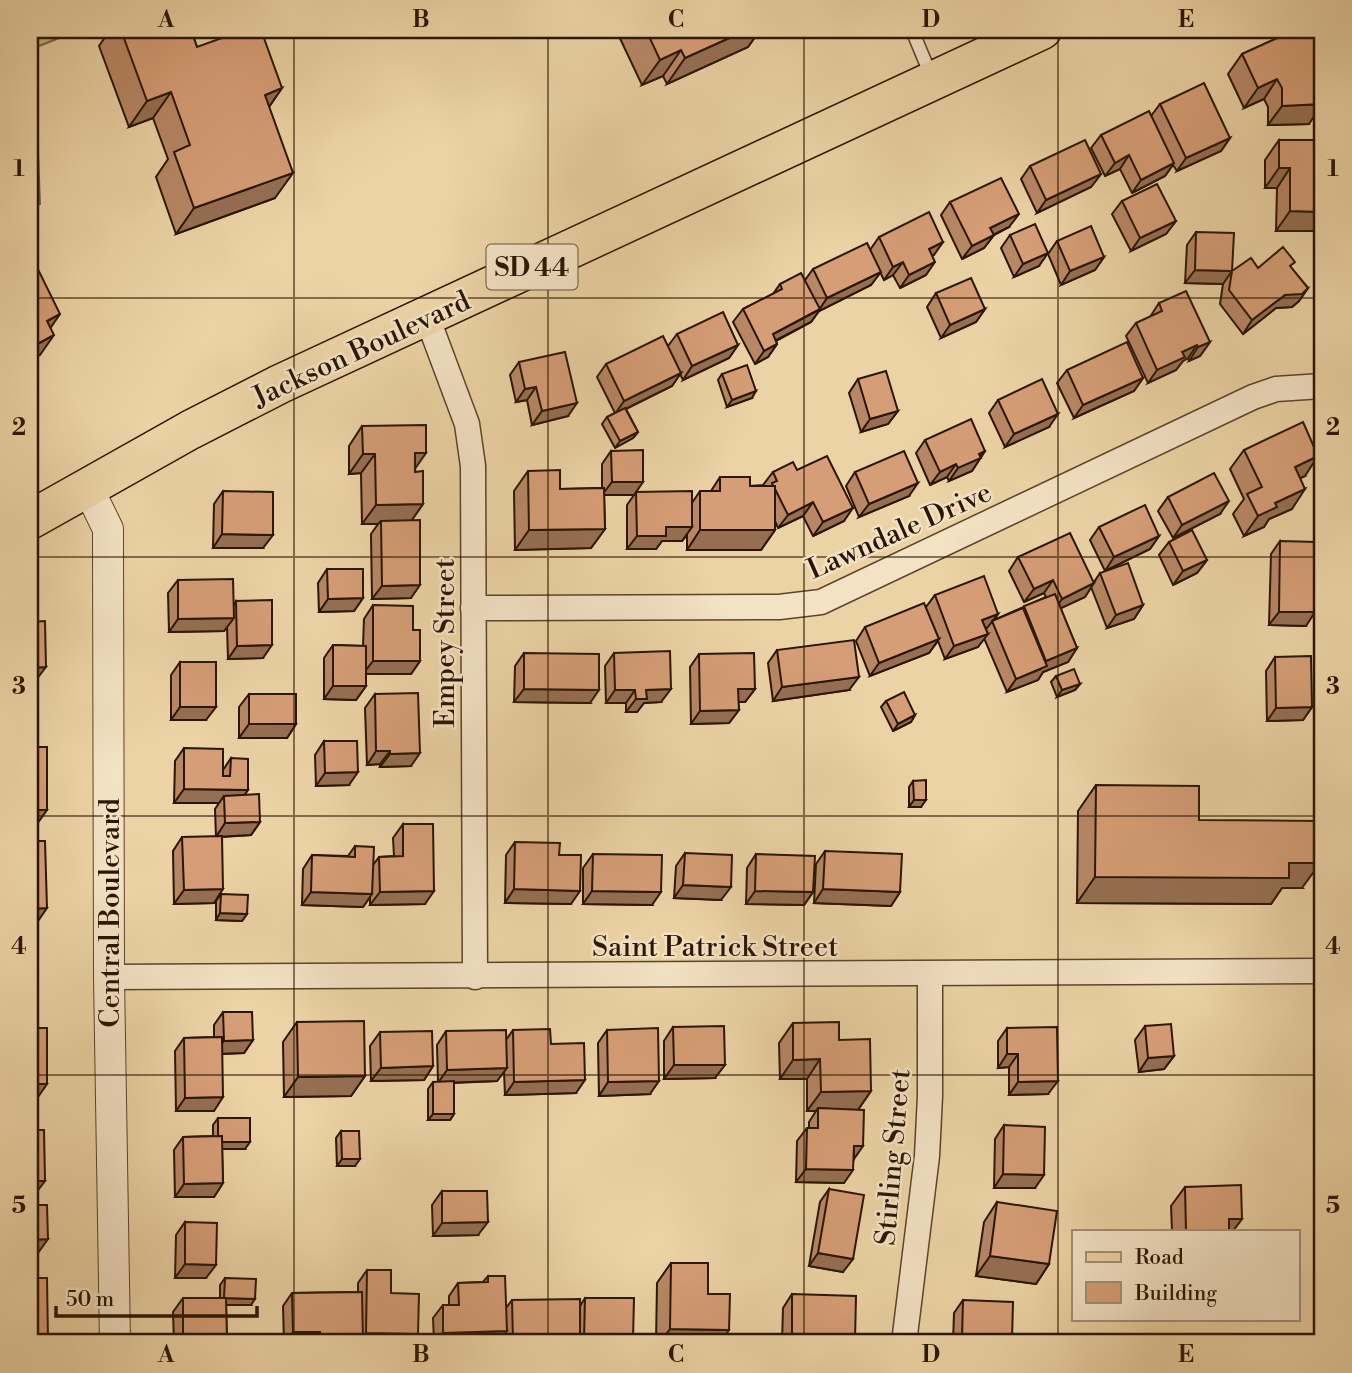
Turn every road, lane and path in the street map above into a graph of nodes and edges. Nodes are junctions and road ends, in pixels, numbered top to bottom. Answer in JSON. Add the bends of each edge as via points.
{"nodes":[{"id":1,"x":912,"y":30,"type":"edge"},
{"id":2,"x":1042,"y":30,"type":"edge"},
{"id":3,"x":933,"y":80,"type":"junction"},
{"id":4,"x":427,"y":317,"type":"junction"},
{"id":5,"x":1322,"y":386,"type":"edge"},
{"id":6,"x":88,"y":488,"type":"junction"},
{"id":7,"x":30,"y":520,"type":"edge"},
{"id":8,"x":473,"y":608,"type":"junction"},
{"id":9,"x":1322,"y":971,"type":"edge"},
{"id":10,"x":930,"y":974,"type":"junction"},
{"id":11,"x":475,"y":976,"type":"junction"},
{"id":12,"x":109,"y":977,"type":"junction"},
{"id":13,"x":115,"y":1343,"type":"edge"},
{"id":14,"x":904,"y":1343,"type":"edge"}],
"edges":[{"from":1,"to":3,"type":"lane"},
{"from":2,"to":3,"type":"main road","name":"Jackson Boulevard","number":"SD 44"},
{"from":3,"to":4,"type":"main road","name":"Jackson Boulevard","number":"SD 44"},
{"from":4,"to":6,"type":"main road","name":"Jackson Boulevard","number":"SD 44","via":[[280,384]]},
{"from":4,"to":8,"type":"street","name":"Empey Street","via":[[470,440]]},
{"from":5,"to":8,"type":"street","name":"Lawndale Drive","via":[[1276,389],[1253,397],[821,601],[779,607]]},
{"from":6,"to":7,"type":"main road","name":"Jackson Boulevard","number":"SD 44"},
{"from":6,"to":12,"type":"street","name":"Central Boulevard","via":[[108,529]]},
{"from":8,"to":11,"type":"street","name":"Empey Street"},
{"from":9,"to":10,"type":"street","name":"Saint Patrick Street"},
{"from":10,"to":11,"type":"street","name":"Saint Patrick Street"},
{"from":10,"to":14,"type":"street","name":"Stirling Street","via":[[927,1156]]},
{"from":11,"to":12,"type":"street","name":"Saint Patrick Street"},
{"from":12,"to":13,"type":"street","name":"Central Boulevard"}]}
